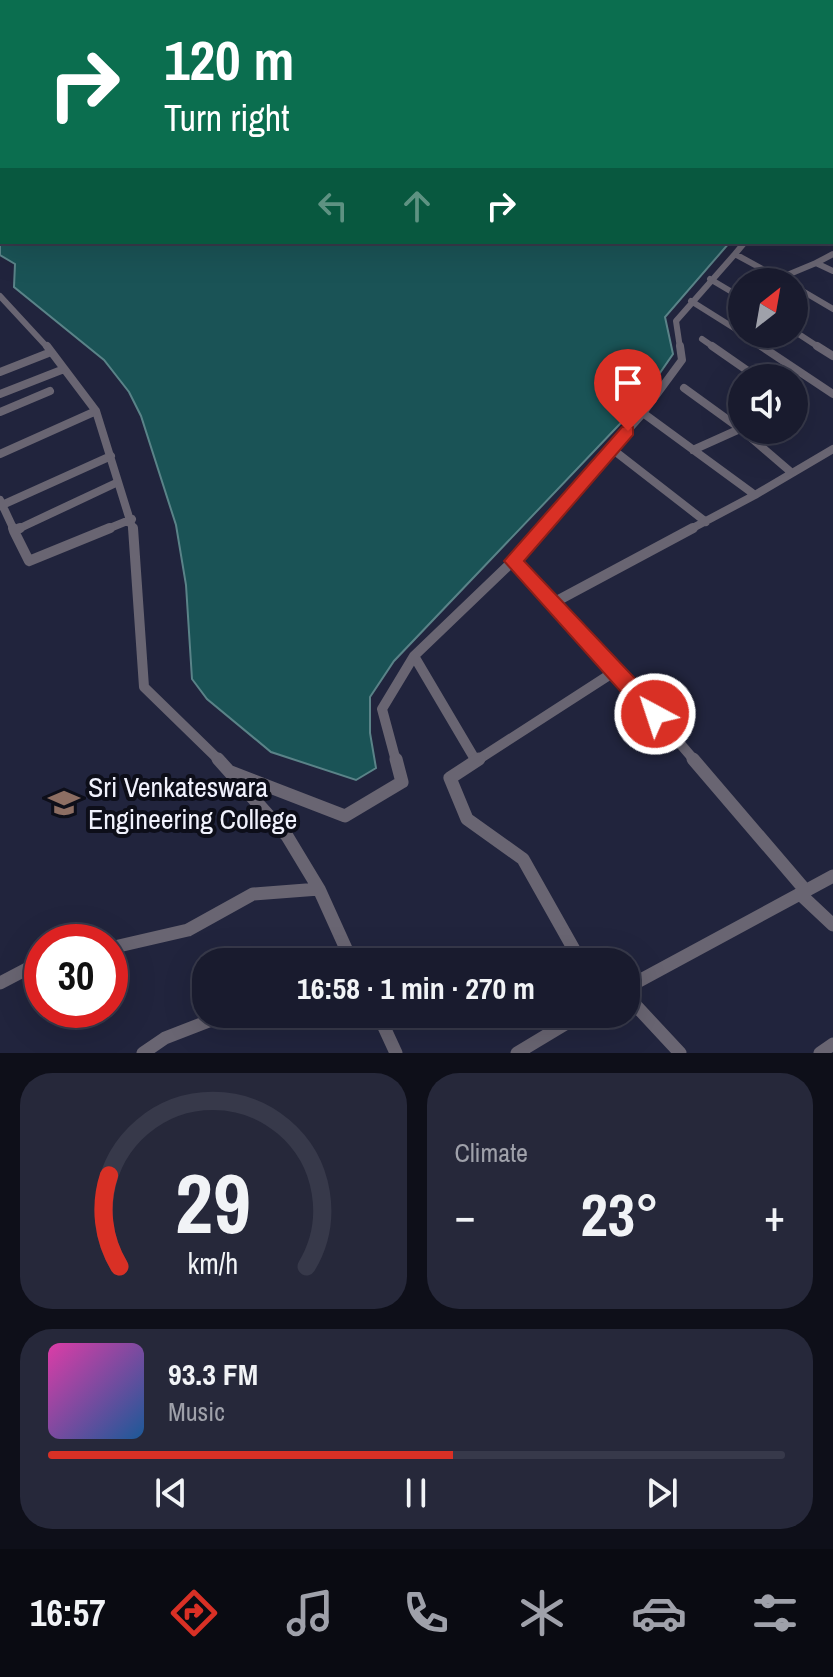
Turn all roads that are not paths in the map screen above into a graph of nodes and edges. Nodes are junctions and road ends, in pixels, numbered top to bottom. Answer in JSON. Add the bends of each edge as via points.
{"nodes":[{"id":1,"x":743,"y":244,"type":"edge"},
{"id":2,"x":735,"y":254,"type":"junction"},
{"id":3,"x":833,"y":254,"type":"edge"},
{"id":4,"x":816,"y":263,"type":"junction"},
{"id":5,"x":761,"y":268,"type":"edge"},
{"id":6,"x":806,"y":268,"type":"edge"},
{"id":7,"x":833,"y":271,"type":"edge"},
{"id":8,"x":710,"y":279,"type":"junction"},
{"id":9,"x":728,"y":290,"type":"edge"},
{"id":10,"x":808,"y":294,"type":"edge"},
{"id":11,"x":0,"y":296,"type":"edge"},
{"id":12,"x":691,"y":301,"type":"junction"},
{"id":13,"x":833,"y":309,"type":"edge"},
{"id":14,"x":728,"y":324,"type":"edge"},
{"id":15,"x":702,"y":339,"type":"dead end"},
{"id":16,"x":808,"y":340,"type":"edge"},
{"id":17,"x":764,"y":348,"type":"edge"},
{"id":18,"x":51,"y":352,"type":"junction"},
{"id":19,"x":833,"y":356,"type":"edge"},
{"id":20,"x":738,"y":364,"type":"edge"},
{"id":21,"x":64,"y":369,"type":"junction"},
{"id":22,"x":0,"y":372,"type":"edge"},
{"id":23,"x":684,"y":388,"type":"dead end"},
{"id":24,"x":50,"y":391,"type":"dead end"},
{"id":25,"x":0,"y":394,"type":"edge"},
{"id":26,"x":833,"y":394,"type":"edge"},
{"id":27,"x":96,"y":411,"type":"junction"},
{"id":28,"x":0,"y":412,"type":"edge"},
{"id":29,"x":643,"y":413,"type":"junction"},
{"id":30,"x":728,"y":419,"type":"edge"},
{"id":31,"x":728,"y":435,"type":"edge"},
{"id":32,"x":759,"y":444,"type":"edge"},
{"id":33,"x":612,"y":449,"type":"junction"},
{"id":34,"x":833,"y":449,"type":"edge"},
{"id":35,"x":693,"y":450,"type":"junction"},
{"id":36,"x":0,"y":454,"type":"edge"},
{"id":37,"x":111,"y":456,"type":"junction"},
{"id":38,"x":792,"y":473,"type":"junction"},
{"id":39,"x":116,"y":483,"type":"junction"},
{"id":40,"x":755,"y":495,"type":"junction"},
{"id":41,"x":1,"y":503,"type":"edge"},
{"id":42,"x":132,"y":519,"type":"junction"},
{"id":43,"x":706,"y":522,"type":"junction"},
{"id":44,"x":14,"y":531,"type":"junction"},
{"id":45,"x":513,"y":561,"type":"junction"},
{"id":46,"x":553,"y":603,"type":"junction"},
{"id":47,"x":414,"y":656,"type":"junction"},
{"id":48,"x":617,"y":670,"type":"junction"},
{"id":49,"x":476,"y":761,"type":"junction"},
{"id":50,"x":227,"y":771,"type":"junction"},
{"id":51,"x":833,"y":876,"type":"edge"},
{"id":52,"x":319,"y":889,"type":"junction"},
{"id":53,"x":803,"y":893,"type":"junction"},
{"id":54,"x":833,"y":925,"type":"edge"},
{"id":55,"x":128,"y":946,"type":"edge"},
{"id":56,"x":342,"y":948,"type":"edge"},
{"id":57,"x":573,"y":948,"type":"edge"},
{"id":58,"x":24,"y":970,"type":"edge"},
{"id":59,"x":640,"y":980,"type":"edge"},
{"id":60,"x":0,"y":983,"type":"edge"},
{"id":61,"x":640,"y":1010,"type":"edge"},
{"id":62,"x":192,"y":1028,"type":"edge"},
{"id":63,"x":384,"y":1028,"type":"edge"},
{"id":64,"x":559,"y":1028,"type":"edge"},
{"id":65,"x":833,"y":1044,"type":"edge"},
{"id":66,"x":143,"y":1053,"type":"edge"},
{"id":67,"x":396,"y":1053,"type":"edge"},
{"id":68,"x":517,"y":1053,"type":"edge"},
{"id":69,"x":680,"y":1053,"type":"edge"},
{"id":70,"x":820,"y":1053,"type":"edge"}],
"edges":[{"from":1,"to":2,"type":"street"},
{"from":2,"to":5,"type":"street"},
{"from":2,"to":8,"type":"street"},
{"from":3,"to":4,"type":"street"},
{"from":4,"to":6,"type":"street"},
{"from":4,"to":7,"type":"street"},
{"from":8,"to":9,"type":"street"},
{"from":8,"to":12,"type":"street"},
{"from":10,"to":13,"type":"street"},
{"from":11,"to":18,"type":"street"},
{"from":12,"to":14,"type":"street"},
{"from":12,"to":29,"type":"street","via":[[676,321],[682,360]]},
{"from":15,"to":20,"type":"street"},
{"from":16,"to":19,"type":"street"},
{"from":17,"to":26,"type":"street"},
{"from":18,"to":21,"type":"street"},
{"from":18,"to":22,"type":"street"},
{"from":21,"to":25,"type":"street"},
{"from":21,"to":27,"type":"street"},
{"from":23,"to":30,"type":"street"},
{"from":24,"to":28,"type":"street"},
{"from":27,"to":36,"type":"street"},
{"from":27,"to":37,"type":"street"},
{"from":29,"to":33,"type":"street"},
{"from":29,"to":35,"type":"street"},
{"from":31,"to":35,"type":"street"},
{"from":32,"to":38,"type":"street"},
{"from":33,"to":43,"type":"street"},
{"from":33,"to":45,"type":"street"},
{"from":34,"to":38,"type":"street"},
{"from":35,"to":40,"type":"street"},
{"from":37,"to":39,"type":"street"},
{"from":37,"to":41,"type":"street"},
{"from":38,"to":40,"type":"street"},
{"from":39,"to":42,"type":"street"},
{"from":39,"to":44,"type":"street"},
{"from":40,"to":43,"type":"street"},
{"from":41,"to":44,"type":"street"},
{"from":42,"to":44,"type":"street","via":[[29,561]]},
{"from":42,"to":50,"type":"street","via":[[144,687]]},
{"from":43,"to":46,"type":"street"},
{"from":45,"to":46,"type":"street"},
{"from":45,"to":47,"type":"street"},
{"from":46,"to":48,"type":"street"},
{"from":47,"to":49,"type":"street"},
{"from":47,"to":50,"type":"street","via":[[382,709],[402,782],[345,816]]},
{"from":48,"to":49,"type":"street"},
{"from":48,"to":53,"type":"street"},
{"from":49,"to":57,"type":"street","via":[[450,778],[467,819],[523,859]]},
{"from":50,"to":52,"type":"street","via":[[309,865]]},
{"from":51,"to":53,"type":"street"},
{"from":52,"to":55,"type":"street","via":[[243,897],[212,919]]},
{"from":52,"to":56,"type":"street"},
{"from":53,"to":54,"type":"street"},
{"from":53,"to":59,"type":"street"},
{"from":58,"to":60,"type":"street"},
{"from":61,"to":69,"type":"street"},
{"from":62,"to":66,"type":"street"},
{"from":63,"to":67,"type":"street"},
{"from":64,"to":68,"type":"street"},
{"from":65,"to":70,"type":"street"}]}
